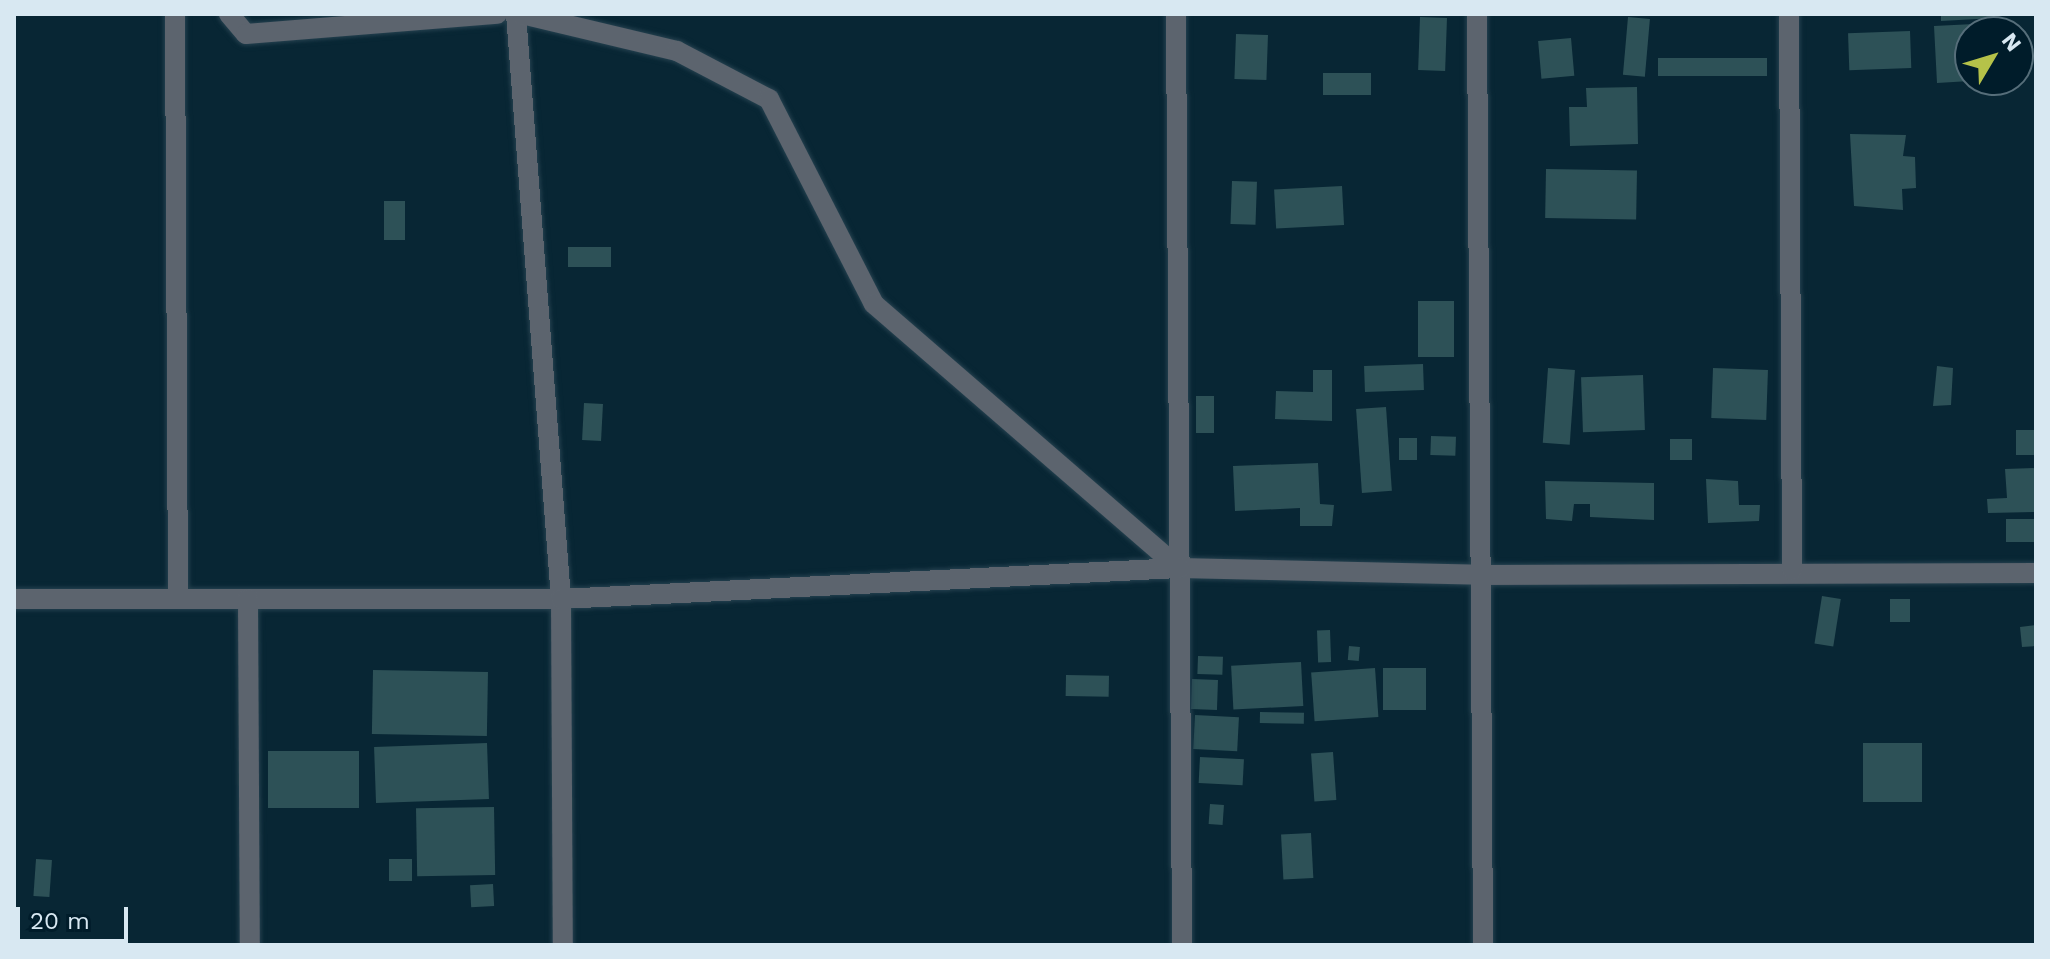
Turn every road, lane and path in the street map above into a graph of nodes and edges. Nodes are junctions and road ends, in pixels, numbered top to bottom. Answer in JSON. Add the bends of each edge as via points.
{"nodes":[{"id":1,"x":175,"y":14,"type":"edge"},
{"id":2,"x":229,"y":14,"type":"edge"},
{"id":3,"x":497,"y":14,"type":"edge"},
{"id":4,"x":519,"y":14,"type":"edge"},
{"id":5,"x":1176,"y":14,"type":"edge"},
{"id":6,"x":1477,"y":14,"type":"edge"},
{"id":7,"x":1789,"y":14,"type":"edge"},
{"id":8,"x":1179,"y":568,"type":"junction"},
{"id":9,"x":1792,"y":570,"type":"junction"},
{"id":10,"x":2036,"y":573,"type":"edge"},
{"id":11,"x":1481,"y":575,"type":"junction"},
{"id":12,"x":14,"y":599,"type":"edge"},
{"id":13,"x":178,"y":599,"type":"junction"},
{"id":14,"x":248,"y":599,"type":"junction"},
{"id":15,"x":561,"y":599,"type":"junction"},
{"id":16,"x":250,"y":945,"type":"edge"},
{"id":17,"x":563,"y":945,"type":"edge"},
{"id":18,"x":1182,"y":945,"type":"edge"},
{"id":19,"x":1483,"y":945,"type":"edge"}],
"edges":[{"from":1,"to":13,"type":"street"},
{"from":2,"to":3,"type":"street","via":[[246,34]]},
{"from":4,"to":8,"type":"street","via":[[677,51],[769,99],[874,304]]},
{"from":4,"to":15,"type":"street"},
{"from":5,"to":8,"type":"street"},
{"from":6,"to":11,"type":"street"},
{"from":7,"to":9,"type":"street"},
{"from":8,"to":11,"type":"street"},
{"from":8,"to":15,"type":"street"},
{"from":8,"to":18,"type":"street"},
{"from":9,"to":10,"type":"street"},
{"from":9,"to":11,"type":"street"},
{"from":11,"to":19,"type":"street"},
{"from":12,"to":13,"type":"street"},
{"from":13,"to":14,"type":"street"},
{"from":14,"to":15,"type":"street"},
{"from":14,"to":16,"type":"street"},
{"from":15,"to":17,"type":"street"}]}
